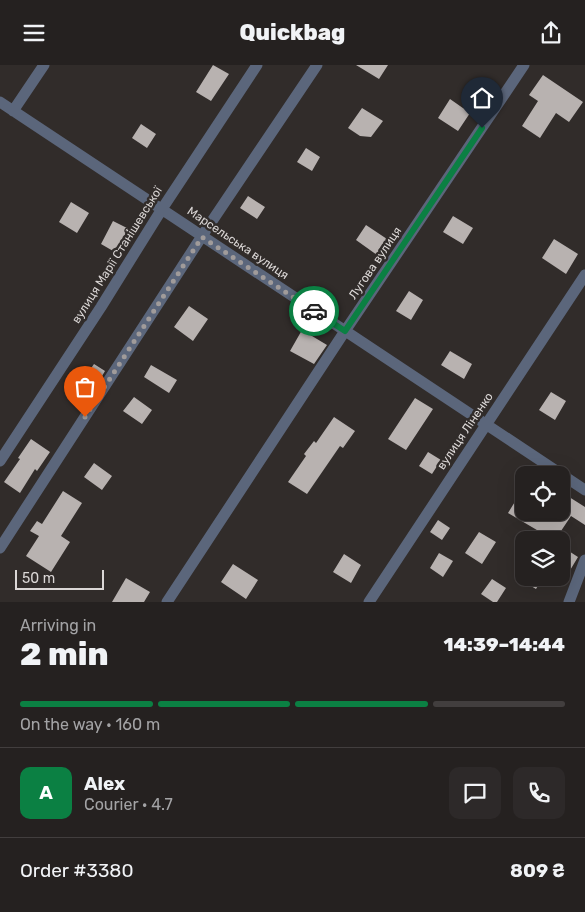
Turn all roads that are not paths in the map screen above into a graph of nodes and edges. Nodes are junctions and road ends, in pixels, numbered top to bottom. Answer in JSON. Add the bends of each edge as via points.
{"nodes":[{"id":1,"x":44,"y":65,"type":"edge"},
{"id":2,"x":257,"y":65,"type":"edge"},
{"id":3,"x":317,"y":65,"type":"edge"},
{"id":4,"x":524,"y":65,"type":"edge"},
{"id":5,"x":0,"y":102,"type":"edge"},
{"id":6,"x":13,"y":111,"type":"junction"},
{"id":7,"x":162,"y":209,"type":"junction"},
{"id":8,"x":202,"y":237,"type":"junction"},
{"id":9,"x":585,"y":275,"type":"edge"},
{"id":10,"x":345,"y":331,"type":"junction"},
{"id":11,"x":486,"y":425,"type":"junction"},
{"id":12,"x":0,"y":461,"type":"edge"},
{"id":13,"x":585,"y":490,"type":"edge"},
{"id":14,"x":0,"y":548,"type":"edge"},
{"id":15,"x":585,"y":560,"type":"edge"},
{"id":16,"x":166,"y":602,"type":"edge"},
{"id":17,"x":369,"y":602,"type":"edge"},
{"id":18,"x":569,"y":602,"type":"edge"}],
"edges":[{"from":1,"to":6,"type":"street"},
{"from":2,"to":7,"type":"street","name":"вулиця Марії Станішевської"},
{"from":3,"to":8,"type":"street"},
{"from":4,"to":10,"type":"street","name":"Лугова вулиця"},
{"from":5,"to":6,"type":"street","name":"Марсельська вулиця"},
{"from":6,"to":7,"type":"street","name":"Марсельська вулиця"},
{"from":7,"to":8,"type":"street","name":"Марсельська вулиця"},
{"from":7,"to":12,"type":"street","name":"вулиця Марії Станішевської"},
{"from":8,"to":10,"type":"street","name":"Марсельська вулиця"},
{"from":8,"to":14,"type":"street"},
{"from":9,"to":11,"type":"street","name":"вулиця Ліненко"},
{"from":10,"to":11,"type":"street","name":"Марсельська вулиця"},
{"from":10,"to":16,"type":"street","name":"Лугова вулиця"},
{"from":11,"to":13,"type":"street","name":"Марсельська вулиця"},
{"from":11,"to":17,"type":"street","name":"вулиця Ліненко"},
{"from":15,"to":18,"type":"street"}]}
